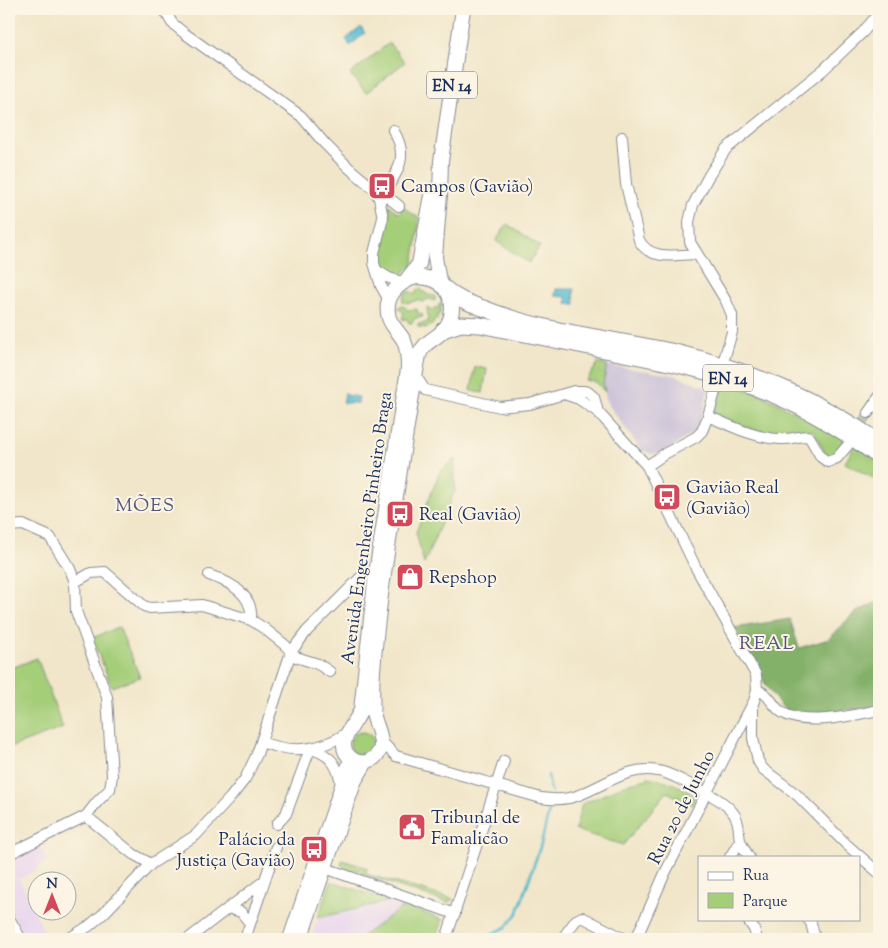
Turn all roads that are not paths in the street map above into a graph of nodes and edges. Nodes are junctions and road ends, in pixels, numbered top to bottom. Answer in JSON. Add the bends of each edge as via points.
{"nodes":[{"id":1,"x":164,"y":9,"type":"edge"},
{"id":2,"x":463,"y":9,"type":"edge"},
{"id":3,"x":879,"y":13,"type":"edge"},
{"id":4,"x":393,"y":130,"type":"dead end"},
{"id":5,"x":622,"y":136,"type":"dead end"},
{"id":6,"x":441,"y":160,"type":"junction"},
{"id":7,"x":379,"y":193,"type":"junction"},
{"id":8,"x":399,"y":206,"type":"dead end"},
{"id":9,"x":696,"y":254,"type":"junction"},
{"id":10,"x":376,"y":270,"type":"junction"},
{"id":11,"x":405,"y":280,"type":"junction"},
{"id":12,"x":444,"y":288,"type":"junction"},
{"id":13,"x":389,"y":300,"type":"junction"},
{"id":14,"x":399,"y":332,"type":"junction"},
{"id":15,"x":438,"y":334,"type":"junction"},
{"id":16,"x":725,"y":356,"type":"dead end"},
{"id":17,"x":415,"y":375,"type":"junction"},
{"id":18,"x":718,"y":382,"type":"dead end"},
{"id":19,"x":425,"y":390,"type":"junction"},
{"id":20,"x":879,"y":397,"type":"edge"},
{"id":21,"x":412,"y":400,"type":"junction"},
{"id":22,"x":868,"y":414,"type":"tunnel mouth"},
{"id":23,"x":708,"y":416,"type":"junction"},
{"id":24,"x":879,"y":442,"type":"edge"},
{"id":25,"x":848,"y":445,"type":"tunnel mouth"},
{"id":26,"x":879,"y":457,"type":"edge"},
{"id":27,"x":647,"y":466,"type":"junction"},
{"id":28,"x":9,"y":526,"type":"edge"},
{"id":29,"x":376,"y":573,"type":"junction"},
{"id":30,"x":209,"y":575,"type":"dead end"},
{"id":31,"x":75,"y":582,"type":"junction"},
{"id":32,"x":251,"y":620,"type":"junction"},
{"id":33,"x":291,"y":652,"type":"junction"},
{"id":34,"x":330,"y":672,"type":"dead end"},
{"id":35,"x":757,"y":690,"type":"junction"},
{"id":36,"x":754,"y":701,"type":"junction"},
{"id":37,"x":879,"y":710,"type":"edge"},
{"id":38,"x":742,"y":724,"type":"junction"},
{"id":39,"x":349,"y":731,"type":"junction"},
{"id":40,"x":379,"y":737,"type":"junction"},
{"id":41,"x":753,"y":738,"type":"junction"},
{"id":42,"x":261,"y":742,"type":"junction"},
{"id":43,"x":310,"y":748,"type":"junction"},
{"id":44,"x":396,"y":756,"type":"junction"},
{"id":45,"x":351,"y":759,"type":"junction"},
{"id":46,"x":504,"y":760,"type":"dead end"},
{"id":47,"x":369,"y":761,"type":"junction"},
{"id":48,"x":496,"y":785,"type":"junction"},
{"id":49,"x":342,"y":787,"type":"junction"},
{"id":50,"x":706,"y":792,"type":"junction"},
{"id":51,"x":86,"y":816,"type":"junction"},
{"id":52,"x":278,"y":824,"type":"dead end"},
{"id":53,"x":740,"y":841,"type":"junction"},
{"id":54,"x":276,"y":847,"type":"dead end"},
{"id":55,"x":9,"y":854,"type":"edge"},
{"id":56,"x":731,"y":856,"type":"edge"},
{"id":57,"x":748,"y":856,"type":"edge"},
{"id":58,"x":860,"y":856,"type":"edge"},
{"id":59,"x":860,"y":856,"type":"edge"},
{"id":60,"x":151,"y":864,"type":"junction"},
{"id":61,"x":324,"y":868,"type":"junction"},
{"id":62,"x":879,"y":873,"type":"edge"},
{"id":63,"x":264,"y":881,"type":"junction"},
{"id":64,"x":228,"y":908,"type":"junction"},
{"id":65,"x":455,"y":914,"type":"junction"},
{"id":66,"x":9,"y":918,"type":"edge"},
{"id":67,"x":748,"y":920,"type":"edge"},
{"id":68,"x":809,"y":920,"type":"edge"},
{"id":69,"x":250,"y":923,"type":"junction"},
{"id":70,"x":639,"y":938,"type":"edge"},
{"id":71,"x":21,"y":939,"type":"edge"},
{"id":72,"x":68,"y":939,"type":"edge"},
{"id":73,"x":188,"y":939,"type":"edge"},
{"id":74,"x":245,"y":939,"type":"edge"},
{"id":75,"x":290,"y":939,"type":"edge"},
{"id":76,"x":300,"y":939,"type":"edge"},
{"id":77,"x":446,"y":939,"type":"edge"},
{"id":78,"x":562,"y":939,"type":"edge"},
{"id":79,"x":624,"y":939,"type":"edge"},
{"id":80,"x":757,"y":939,"type":"edge"},
{"id":81,"x":815,"y":939,"type":"edge"}],
"edges":[{"from":1,"to":7,"type":"street","via":[[172,23],[184,33],[301,116],[331,150]]},
{"from":2,"to":6,"type":"main road","number":"EN 14"},
{"from":3,"to":9,"type":"street","via":[[823,70],[732,144],[719,159],[691,212],[688,237]]},
{"from":4,"to":7,"type":"street","via":[[399,140],[401,160],[397,174]]},
{"from":5,"to":9,"type":"street","via":[[626,184],[643,248],[657,255]]},
{"from":6,"to":11,"type":"main road","number":"EN 14","via":[[419,264]]},
{"from":6,"to":12,"type":"main road","number":"EN 14","via":[[434,257]]},
{"from":7,"to":8,"type":"street"},
{"from":7,"to":10,"type":"street","via":[[383,218],[374,253]]},
{"from":9,"to":16,"type":"street","via":[[732,315],[732,332]]},
{"from":10,"to":11,"type":"street","via":[[389,278]]},
{"from":10,"to":13,"type":"street"},
{"from":11,"to":12,"type":"main road","number":"EN 14","via":[[426,277]]},
{"from":11,"to":13,"type":"main road","number":"EN 14"},
{"from":12,"to":15,"type":"main road","name":"Avenida Engenheiro Pinheiro Braga","number":"EN 14","via":[[450,297],[451,314]]},
{"from":12,"to":24,"type":"highway","number":"EN 14","via":[[455,297],[526,323],[730,366],[783,386],[854,424]]},
{"from":13,"to":14,"type":"main road","name":"Avenida Engenheiro Pinheiro Braga","via":[[389,318]]},
{"from":14,"to":15,"type":"main road","number":"EN 14","via":[[415,340],[425,340]]},
{"from":14,"to":29,"type":"main road","name":"Avenida Engenheiro Pinheiro Braga","via":[[408,355],[408,368]]},
{"from":15,"to":17,"type":"main road","name":"Avenida Engenheiro Pinheiro Braga","via":[[421,350]]},
{"from":15,"to":26,"type":"highway","number":"EN 14","via":[[461,324],[480,325],[713,374],[801,408]]},
{"from":17,"to":19,"type":"street"},
{"from":17,"to":21,"type":"main road","name":"Avenida Engenheiro Pinheiro Braga"},
{"from":18,"to":23,"type":"street"},
{"from":19,"to":21,"type":"street"},
{"from":19,"to":27,"type":"street","via":[[500,407],[588,392],[594,397],[598,412]]},
{"from":20,"to":22,"type":"street"},
{"from":21,"to":40,"type":"main road","name":"Avenida Engenheiro Pinheiro Braga","via":[[385,565],[374,664],[373,703]]},
{"from":23,"to":25,"type":"street","via":[[755,435],[780,440],[807,436],[826,461],[835,460]]},
{"from":23,"to":27,"type":"street","via":[[696,437]]},
{"from":27,"to":35,"type":"street","via":[[696,568],[756,675]]},
{"from":28,"to":31,"type":"street","via":[[23,525],[50,537]]},
{"from":29,"to":33,"type":"street","via":[[363,576],[307,631]]},
{"from":29,"to":39,"type":"main road","name":"Avenida Engenheiro Pinheiro Braga","via":[[362,704]]},
{"from":30,"to":32,"type":"street","via":[[241,591],[250,606]]},
{"from":31,"to":32,"type":"street","via":[[91,573],[105,572],[150,608],[202,605]]},
{"from":31,"to":51,"type":"street","via":[[76,611],[107,698],[112,776],[110,789]]},
{"from":32,"to":33,"type":"street"},
{"from":33,"to":34,"type":"street"},
{"from":33,"to":42,"type":"street"},
{"from":35,"to":36,"type":"street","name":"Rua 20 de Junho"},
{"from":35,"to":37,"type":"street","via":[[767,694],[779,710],[806,720]]},
{"from":36,"to":38,"type":"street","name":"Rua 20 de Junho"},
{"from":36,"to":41,"type":"street"},
{"from":38,"to":41,"type":"street"},
{"from":38,"to":50,"type":"street","name":"Rua 20 de Junho"},
{"from":39,"to":40,"type":"main road","via":[[357,726],[369,726]]},
{"from":39,"to":43,"type":"street","via":[[329,744]]},
{"from":39,"to":45,"type":"main road","name":"Avenida Engenheiro Pinheiro Braga","via":[[344,738],[344,750]]},
{"from":40,"to":44,"type":"street"},
{"from":40,"to":47,"type":"main road","via":[[379,752]]},
{"from":41,"to":58,"type":"street","via":[[763,769],[796,794]]},
{"from":42,"to":43,"type":"street","via":[[284,749]]},
{"from":42,"to":60,"type":"street","via":[[245,779],[208,823],[189,840]]},
{"from":43,"to":49,"type":"street","via":[[335,763]]},
{"from":43,"to":52,"type":"street","via":[[286,814]]},
{"from":44,"to":47,"type":"street"},
{"from":44,"to":48,"type":"street"},
{"from":45,"to":47,"type":"main road","via":[[361,763]]},
{"from":45,"to":49,"type":"main road"},
{"from":46,"to":48,"type":"street"},
{"from":47,"to":61,"type":"main road","via":[[355,780]]},
{"from":48,"to":50,"type":"street","via":[[555,800],[578,796],[626,773],[646,769],[671,775]]},
{"from":48,"to":65,"type":"street"},
{"from":49,"to":75,"type":"main road"},
{"from":50,"to":53,"type":"street","via":[[734,813]]},
{"from":50,"to":70,"type":"street","name":"Rua 20 de Junho","via":[[662,880]]},
{"from":51,"to":55,"type":"street"},
{"from":51,"to":60,"type":"street","via":[[133,854]]},
{"from":53,"to":56,"type":"street"},
{"from":53,"to":57,"type":"street"},
{"from":54,"to":63,"type":"street"},
{"from":59,"to":62,"type":"street"},
{"from":60,"to":72,"type":"street","via":[[89,926]]},
{"from":61,"to":65,"type":"street"},
{"from":61,"to":76,"type":"main road"},
{"from":63,"to":64,"type":"street"},
{"from":63,"to":69,"type":"street"},
{"from":64,"to":69,"type":"street","via":[[241,912]]},
{"from":64,"to":73,"type":"street"},
{"from":65,"to":77,"type":"street"},
{"from":66,"to":71,"type":"street"},
{"from":67,"to":80,"type":"street"},
{"from":68,"to":81,"type":"street"},
{"from":69,"to":74,"type":"street"},
{"from":78,"to":79,"type":"street","via":[[582,917]]}]}
